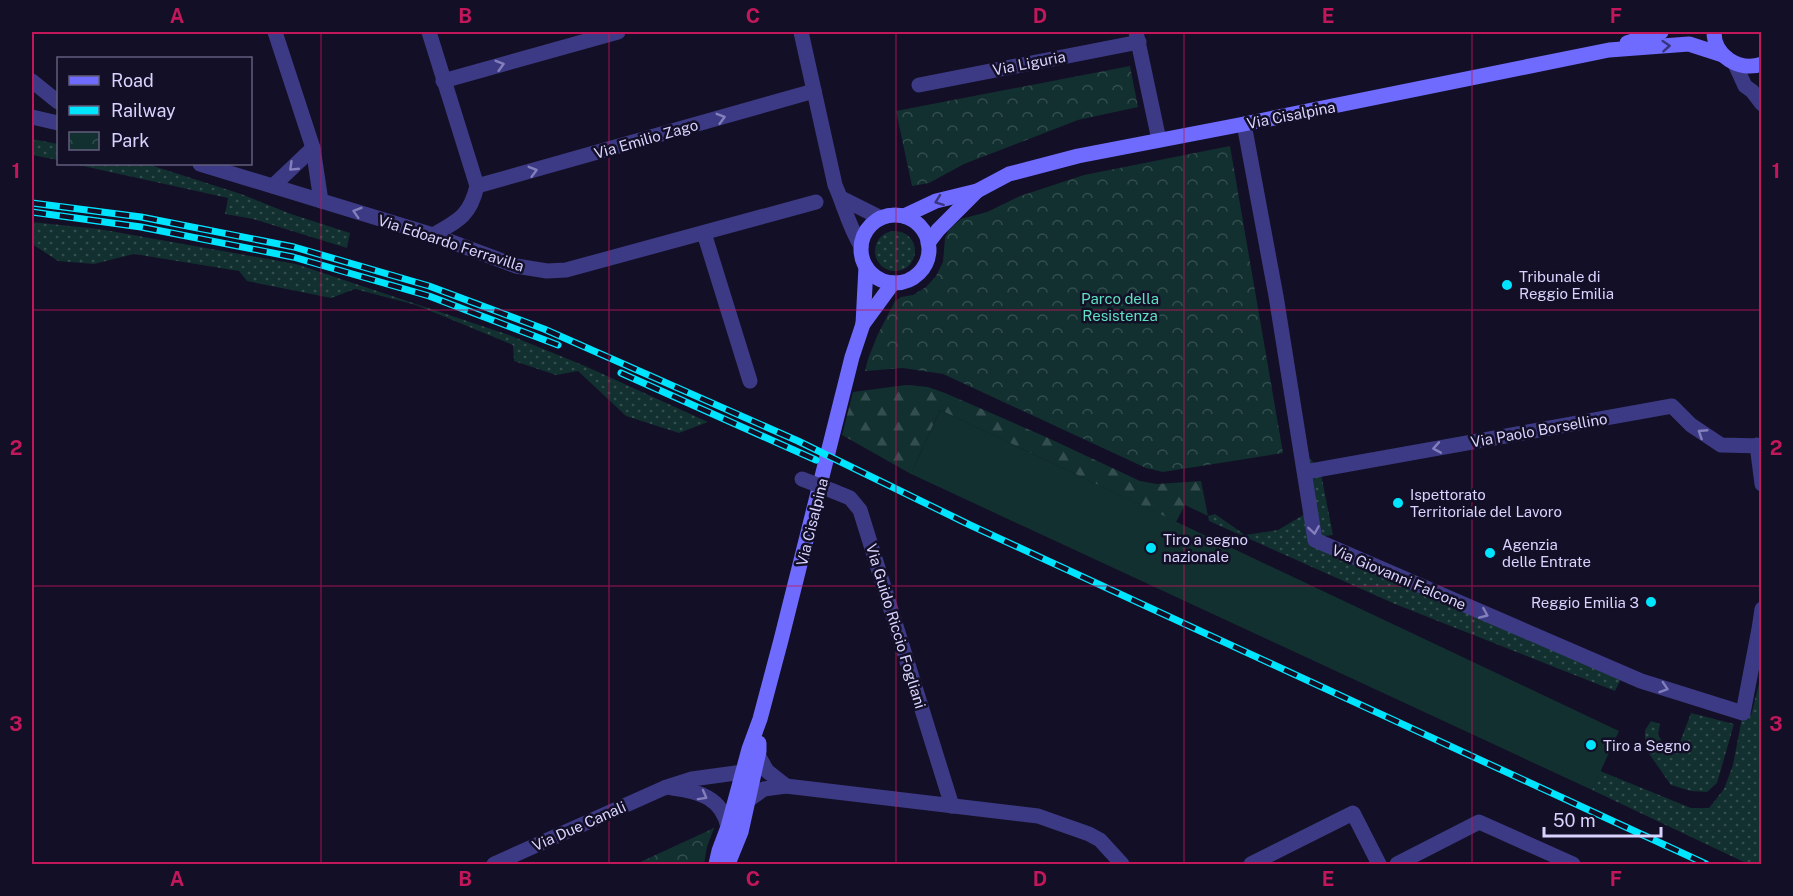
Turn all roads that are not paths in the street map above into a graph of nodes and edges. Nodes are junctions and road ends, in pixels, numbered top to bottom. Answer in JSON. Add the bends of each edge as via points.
{"nodes":[{"id":1,"x":276,"y":32,"type":"edge"},
{"id":2,"x":429,"y":32,"type":"edge"},
{"id":3,"x":618,"y":32,"type":"edge"},
{"id":4,"x":801,"y":32,"type":"edge"},
{"id":5,"x":1661,"y":32,"type":"edge"},
{"id":6,"x":1714,"y":32,"type":"edge"},
{"id":7,"x":1137,"y":37,"type":"edge"},
{"id":8,"x":1609,"y":50,"type":"junction"},
{"id":9,"x":1729,"y":59,"type":"junction"},
{"id":10,"x":1761,"y":64,"type":"edge"},
{"id":11,"x":32,"y":81,"type":"edge"},
{"id":12,"x":443,"y":81,"type":"junction"},
{"id":13,"x":919,"y":85,"type":"dead end"},
{"id":14,"x":814,"y":91,"type":"junction"},
{"id":15,"x":57,"y":101,"type":"edge"},
{"id":16,"x":1761,"y":104,"type":"edge"},
{"id":17,"x":32,"y":117,"type":"edge"},
{"id":18,"x":57,"y":123,"type":"edge"},
{"id":19,"x":1244,"y":124,"type":"junction"},
{"id":20,"x":1159,"y":140,"type":"junction"},
{"id":21,"x":313,"y":148,"type":"junction"},
{"id":22,"x":203,"y":165,"type":"edge"},
{"id":23,"x":273,"y":186,"type":"junction"},
{"id":24,"x":477,"y":186,"type":"junction"},
{"id":25,"x":977,"y":191,"type":"junction"},
{"id":26,"x":841,"y":198,"type":"junction"},
{"id":27,"x":321,"y":201,"type":"junction"},
{"id":28,"x":816,"y":202,"type":"dead end"},
{"id":29,"x":904,"y":216,"type":"junction"},
{"id":30,"x":881,"y":218,"type":"junction"},
{"id":31,"x":704,"y":233,"type":"junction"},
{"id":32,"x":433,"y":235,"type":"junction"},
{"id":33,"x":928,"y":243,"type":"junction"},
{"id":34,"x":861,"y":246,"type":"junction"},
{"id":35,"x":866,"y":267,"type":"junction"},
{"id":36,"x":893,"y":283,"type":"junction"},
{"id":37,"x":863,"y":324,"type":"junction"},
{"id":38,"x":750,"y":381,"type":"dead end"},
{"id":39,"x":1759,"y":445,"type":"edge"},
{"id":40,"x":1305,"y":472,"type":"junction"},
{"id":41,"x":802,"y":479,"type":"dead end"},
{"id":42,"x":1761,"y":484,"type":"edge"},
{"id":43,"x":1761,"y":609,"type":"edge"},
{"id":44,"x":760,"y":719,"type":"junction"},
{"id":45,"x":758,"y":755,"type":"junction"},
{"id":46,"x":743,"y":772,"type":"junction"},
{"id":47,"x":786,"y":786,"type":"junction"},
{"id":48,"x":663,"y":788,"type":"junction"},
{"id":49,"x":747,"y":801,"type":"junction"},
{"id":50,"x":952,"y":806,"type":"junction"},
{"id":51,"x":728,"y":826,"type":"junction"},
{"id":52,"x":494,"y":864,"type":"edge"},
{"id":53,"x":716,"y":864,"type":"edge"},
{"id":54,"x":728,"y":864,"type":"edge"},
{"id":55,"x":1122,"y":864,"type":"edge"},
{"id":56,"x":1251,"y":864,"type":"edge"},
{"id":57,"x":1379,"y":864,"type":"edge"},
{"id":58,"x":1397,"y":864,"type":"edge"},
{"id":59,"x":1573,"y":864,"type":"edge"}],
"edges":[{"from":1,"to":21,"type":"street"},
{"from":2,"to":12,"type":"street"},
{"from":12,"to":3,"type":"street","one_way":true},
{"from":4,"to":14,"type":"street"},
{"from":5,"to":8,"type":"main road","name":"Via Cisalpina"},
{"from":6,"to":9,"type":"main road","via":[[1717,46]]},
{"from":7,"to":13,"type":"street","name":"Via Liguria"},
{"from":7,"to":20,"type":"street","name":"Via Liguria"},
{"from":8,"to":9,"type":"main road","name":"Via Cisalpina","one_way":true,"via":[[1689,44]]},
{"from":8,"to":19,"type":"main road","name":"Via Cisalpina"},
{"from":9,"to":10,"type":"main road","name":"Via Cisalpina","via":[[1746,67]]},
{"from":9,"to":16,"type":"street"},
{"from":11,"to":15,"type":"street"},
{"from":12,"to":24,"type":"street"},
{"from":24,"to":14,"type":"street","name":"Via Emilio Zago","one_way":true},
{"from":14,"to":26,"type":"street"},
{"from":17,"to":18,"type":"street"},
{"from":19,"to":20,"type":"main road","name":"Via Cisalpina"},
{"from":19,"to":40,"type":"street","name":"Via Giovanni Falcone"},
{"from":20,"to":25,"type":"main road","name":"Via Cisalpina","via":[[1009,174]]},
{"from":21,"to":23,"type":"street","one_way":true},
{"from":21,"to":27,"type":"street"},
{"from":22,"to":23,"type":"street","name":"Via Edoardo Ferravilla"},
{"from":23,"to":27,"type":"street","name":"Via Edoardo Ferravilla"},
{"from":24,"to":32,"type":"street","via":[[473,203],[464,215]]},
{"from":25,"to":29,"type":"main road","name":"Via Cisalpina","one_way":true,"via":[[936,201]]},
{"from":25,"to":33,"type":"main road","name":"Via Cisalpina"},
{"from":26,"to":30,"type":"street"},
{"from":26,"to":34,"type":"street"},
{"from":32,"to":27,"type":"street","name":"Via Edoardo Ferravilla","one_way":true},
{"from":28,"to":31,"type":"street","name":"Via Edoardo Ferravilla"},
{"from":29,"to":30,"type":"main road","name":"Via Cisalpina"},
{"from":29,"to":33,"type":"main road","via":[[920,226]]},
{"from":30,"to":34,"type":"main road","via":[[867,230]]},
{"from":31,"to":32,"type":"street","name":"Via Edoardo Ferravilla","via":[[566,270],[547,271],[516,266]]},
{"from":31,"to":38,"type":"street"},
{"from":33,"to":36,"type":"main road","name":"Via Cisalpina","via":[[926,263],[920,271],[913,278]]},
{"from":34,"to":35,"type":"main road","name":"Via Cisalpina"},
{"from":35,"to":36,"type":"main road","via":[[883,281]]},
{"from":35,"to":37,"type":"main road","name":"Via Cisalpina"},
{"from":36,"to":37,"type":"main road","name":"Via Cisalpina"},
{"from":37,"to":44,"type":"main road","name":"Via Cisalpina"},
{"from":39,"to":40,"type":"street","name":"Via Paolo Borsellino","one_way":true,"via":[[1721,445],[1691,425],[1672,406]]},
{"from":39,"to":42,"type":"street"},
{"from":40,"to":43,"type":"street","name":"Via Giovanni Falcone","one_way":true,"via":[[1315,540],[1641,681],[1743,713]]},
{"from":41,"to":50,"type":"street","name":"Via Guido Riccio Fogliani","bridge":true,"via":[[850,498],[860,510]]},
{"from":44,"to":45,"type":"main road","name":"Via Cisalpina"},
{"from":44,"to":46,"type":"main road","name":"Via Cisalpina"},
{"from":45,"to":47,"type":"street","via":[[768,771]]},
{"from":45,"to":49,"type":"main road","name":"Via Cisalpina"},
{"from":46,"to":48,"type":"street","name":"Via Due Canali","via":[[692,779]]},
{"from":46,"to":51,"type":"main road","name":"Via Cisalpina"},
{"from":47,"to":49,"type":"street","via":[[764,789]]},
{"from":47,"to":50,"type":"street"},
{"from":48,"to":51,"type":"street","name":"Via Due Canali","one_way":true,"via":[[692,790],[704,796],[719,806]]},
{"from":48,"to":52,"type":"street","name":"Via Due Canali"},
{"from":49,"to":54,"type":"main road","name":"Via Cisalpina","via":[[741,832]]},
{"from":50,"to":55,"type":"street","via":[[1038,816],[1095,837]]},
{"from":51,"to":53,"type":"main road","name":"Via Cisalpina"},
{"from":56,"to":57,"type":"street","via":[[1353,813]]},
{"from":58,"to":59,"type":"street","via":[[1479,822]]}]}
